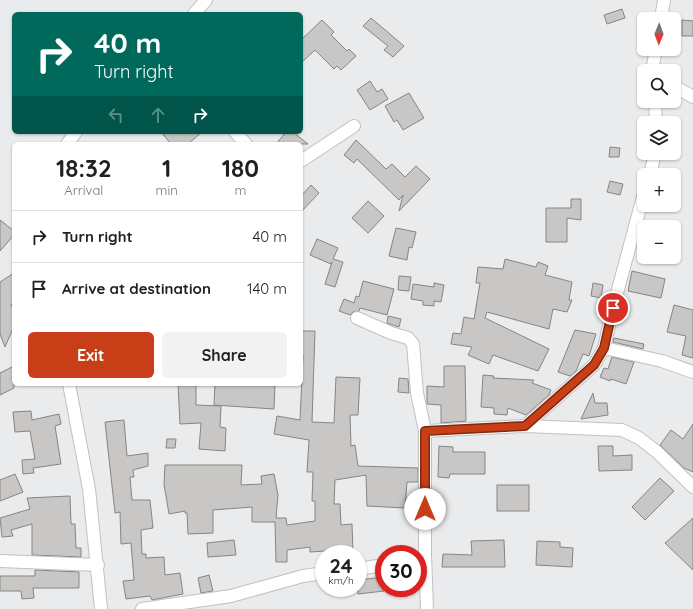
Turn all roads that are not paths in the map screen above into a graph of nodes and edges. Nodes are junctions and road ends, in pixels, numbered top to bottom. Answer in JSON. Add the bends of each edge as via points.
{"nodes":[{"id":1,"x":206,"y":0,"type":"edge"},
{"id":2,"x":664,"y":0,"type":"edge"},
{"id":3,"x":196,"y":12,"type":"edge"},
{"id":4,"x":662,"y":12,"type":"edge"},
{"id":5,"x":681,"y":90,"type":"edge"},
{"id":6,"x":693,"y":97,"type":"edge"},
{"id":7,"x":354,"y":126,"type":"dead end"},
{"id":8,"x":237,"y":134,"type":"edge"},
{"id":9,"x":244,"y":142,"type":"edge"},
{"id":10,"x":303,"y":160,"type":"edge"},
{"id":11,"x":639,"y":212,"type":"edge"},
{"id":12,"x":357,"y":318,"type":"dead end"},
{"id":13,"x":604,"y":348,"type":"junction"},
{"id":14,"x":693,"y":372,"type":"edge"},
{"id":15,"x":69,"y":386,"type":"edge"},
{"id":16,"x":525,"y":426,"type":"junction"},
{"id":17,"x":425,"y":431,"type":"junction"},
{"id":18,"x":693,"y":488,"type":"edge"},
{"id":19,"x":421,"y":545,"type":"edge"},
{"id":20,"x":0,"y":561,"type":"edge"},
{"id":21,"x":98,"y":565,"type":"junction"},
{"id":22,"x":315,"y":574,"type":"edge"},
{"id":23,"x":426,"y":597,"type":"edge"},
{"id":24,"x":101,"y":609,"type":"edge"},
{"id":25,"x":142,"y":609,"type":"edge"},
{"id":26,"x":427,"y":609,"type":"edge"}],
"edges":[{"from":1,"to":3,"type":"street"},
{"from":2,"to":4,"type":"street"},
{"from":5,"to":6,"type":"street"},
{"from":7,"to":10,"type":"street"},
{"from":8,"to":9,"type":"street"},
{"from":11,"to":13,"type":"street"},
{"from":12,"to":17,"type":"street","via":[[408,338],[413,344],[416,393]]},
{"from":13,"to":14,"type":"street","via":[[662,361]]},
{"from":13,"to":16,"type":"street","via":[[594,365]]},
{"from":15,"to":21,"type":"street","via":[[89,489]]},
{"from":16,"to":17,"type":"street"},
{"from":16,"to":18,"type":"street","via":[[622,430],[639,438]]},
{"from":17,"to":19,"type":"street"},
{"from":20,"to":21,"type":"street"},
{"from":21,"to":24,"type":"street"},
{"from":22,"to":25,"type":"street","via":[[231,596]]},
{"from":23,"to":26,"type":"street"}]}
